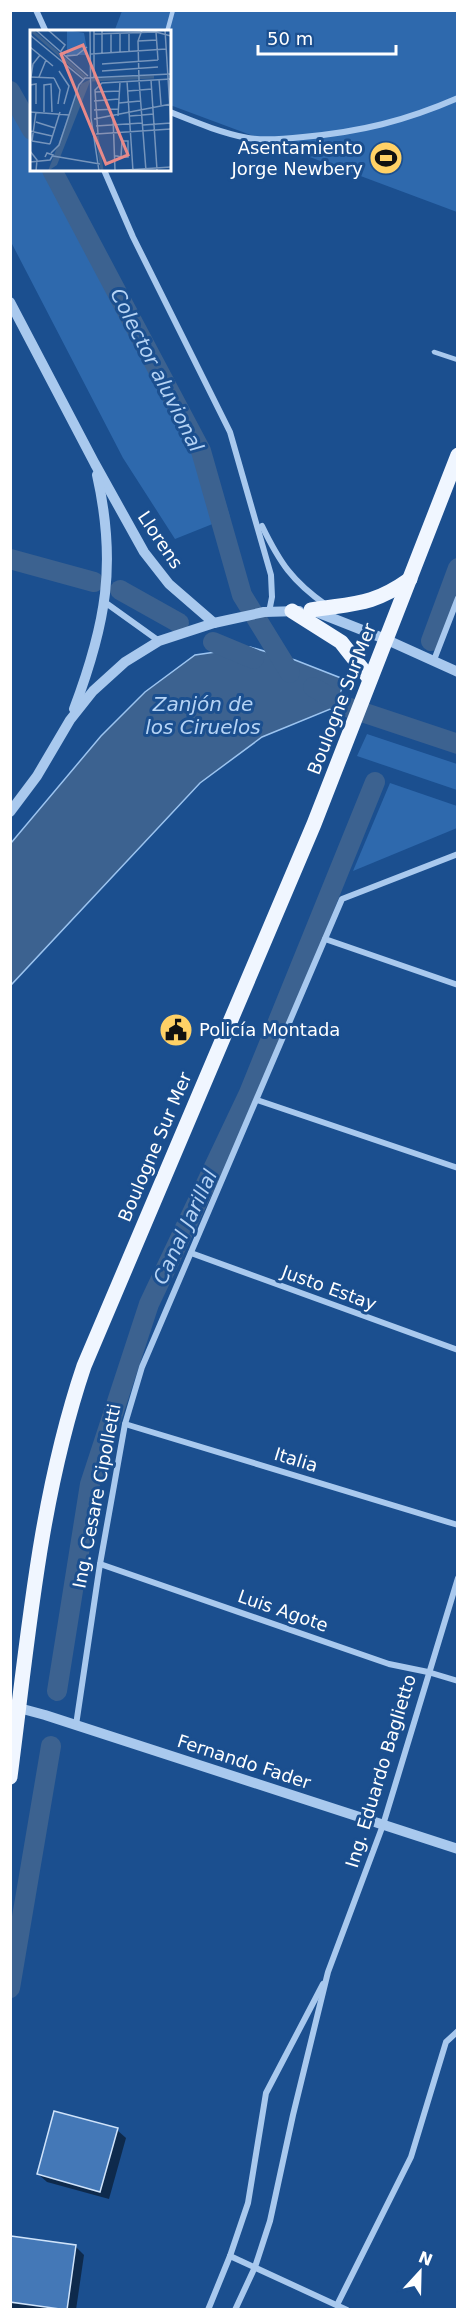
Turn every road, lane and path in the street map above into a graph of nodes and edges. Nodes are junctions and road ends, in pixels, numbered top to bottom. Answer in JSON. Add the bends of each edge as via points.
{"nodes":[{"id":1,"x":36,"y":10,"type":"edge"},
{"id":2,"x":173,"y":10,"type":"edge"},
{"id":3,"x":45,"y":30,"type":"edge"},
{"id":4,"x":168,"y":30,"type":"edge"},
{"id":5,"x":458,"y":98,"type":"edge"},
{"id":6,"x":171,"y":112,"type":"edge"},
{"id":7,"x":104,"y":171,"type":"edge"},
{"id":8,"x":10,"y":302,"type":"edge"},
{"id":9,"x":434,"y":352,"type":"dead end"},
{"id":10,"x":458,"y":360,"type":"edge"},
{"id":11,"x":458,"y":455,"type":"edge"},
{"id":12,"x":95,"y":464,"type":"junction"},
{"id":13,"x":255,"y":512,"type":"junction"},
{"id":14,"x":410,"y":579,"type":"junction"},
{"id":15,"x":458,"y":598,"type":"edge"},
{"id":16,"x":106,"y":603,"type":"junction"},
{"id":17,"x":329,"y":607,"type":"junction"},
{"id":18,"x":311,"y":610,"type":"junction"},
{"id":19,"x":292,"y":611,"type":"junction"},
{"id":20,"x":266,"y":612,"type":"junction"},
{"id":21,"x":214,"y":623,"type":"junction"},
{"id":22,"x":385,"y":639,"type":"junction"},
{"id":23,"x":159,"y":641,"type":"junction"},
{"id":24,"x":434,"y":660,"type":"junction"},
{"id":25,"x":458,"y":672,"type":"edge"},
{"id":26,"x":370,"y":679,"type":"junction"},
{"id":27,"x":70,"y":720,"type":"junction"},
{"id":28,"x":10,"y":812,"type":"edge"},
{"id":29,"x":458,"y":854,"type":"edge"},
{"id":30,"x":325,"y":939,"type":"junction"},
{"id":31,"x":458,"y":985,"type":"edge"},
{"id":32,"x":257,"y":1100,"type":"junction"},
{"id":33,"x":458,"y":1168,"type":"edge"},
{"id":34,"x":191,"y":1253,"type":"junction"},
{"id":35,"x":458,"y":1350,"type":"edge"},
{"id":36,"x":125,"y":1424,"type":"junction"},
{"id":37,"x":458,"y":1525,"type":"edge"},
{"id":38,"x":100,"y":1564,"type":"junction"},
{"id":39,"x":458,"y":1578,"type":"edge"},
{"id":40,"x":428,"y":1672,"type":"junction"},
{"id":41,"x":458,"y":1682,"type":"edge"},
{"id":42,"x":19,"y":1708,"type":"junction"},
{"id":43,"x":76,"y":1725,"type":"junction"},
{"id":44,"x":10,"y":1777,"type":"edge"},
{"id":45,"x":383,"y":1825,"type":"junction"},
{"id":46,"x":458,"y":1849,"type":"edge"},
{"id":47,"x":328,"y":1972,"type":"junction"},
{"id":48,"x":458,"y":2031,"type":"edge"},
{"id":49,"x":230,"y":2256,"type":"junction"},
{"id":50,"x":255,"y":2267,"type":"junction"},
{"id":51,"x":337,"y":2305,"type":"junction"},
{"id":52,"x":208,"y":2310,"type":"edge"},
{"id":53,"x":236,"y":2310,"type":"edge"},
{"id":54,"x":347,"y":2310,"type":"edge"}],
"edges":[{"from":1,"to":3,"type":"street"},
{"from":2,"to":4,"type":"lane"},
{"from":5,"to":6,"type":"street","via":[[380,126],[281,139],[250,139],[221,132]]},
{"from":7,"to":13,"type":"street","via":[[230,432]]},
{"from":8,"to":12,"type":"street","name":"Llorens"},
{"from":9,"to":10,"type":"lane"},
{"from":11,"to":14,"type":"main road","name":"Boulogne Sur Mer"},
{"from":12,"to":16,"type":"street","name":"Llorens","via":[[107,530]]},
{"from":12,"to":21,"type":"street","name":"Llorens","via":[[144,552],[169,584]]},
{"from":13,"to":17,"type":"street","via":[[292,578]]},
{"from":13,"to":20,"type":"street","via":[[271,575],[272,597]]},
{"from":14,"to":17,"type":"main road","via":[[377,599]]},
{"from":14,"to":22,"type":"main road","name":"Boulogne Sur Mer"},
{"from":15,"to":24,"type":"street"},
{"from":16,"to":23,"type":"street"},
{"from":16,"to":27,"type":"street","name":"Llorens","via":[[94,653]]},
{"from":17,"to":18,"type":"main road"},
{"from":18,"to":19,"type":"street"},
{"from":18,"to":22,"type":"street"},
{"from":19,"to":20,"type":"street"},
{"from":19,"to":26,"type":"main road","via":[[341,642]]},
{"from":20,"to":21,"type":"street"},
{"from":21,"to":23,"type":"street"},
{"from":22,"to":24,"type":"street"},
{"from":22,"to":26,"type":"main road","name":"Boulogne Sur Mer"},
{"from":23,"to":27,"type":"street","via":[[108,676]]},
{"from":24,"to":25,"type":"street"},
{"from":26,"to":42,"type":"main road","name":"Boulogne Sur Mer","via":[[314,824],[81,1376],[45,1515]]},
{"from":27,"to":28,"type":"street"},
{"from":29,"to":30,"type":"street","name":"Ing. Cesare Cipolletti","via":[[342,899]]},
{"from":30,"to":31,"type":"street"},
{"from":30,"to":32,"type":"street","name":"Ing. Cesare Cipolletti"},
{"from":32,"to":33,"type":"street"},
{"from":32,"to":34,"type":"street","name":"Ing. Cesare Cipolletti"},
{"from":34,"to":35,"type":"street","name":"Justo Estay"},
{"from":34,"to":36,"type":"street","name":"Ing. Cesare Cipolletti","via":[[142,1367]]},
{"from":36,"to":37,"type":"street","name":"Italia"},
{"from":36,"to":38,"type":"street","name":"Ing. Cesare Cipolletti"},
{"from":38,"to":40,"type":"street","name":"Luis Agote","via":[[389,1664]]},
{"from":38,"to":43,"type":"street","name":"Ing. Cesare Cipolletti"},
{"from":39,"to":40,"type":"street","name":"Ing. Eduardo Baglietto"},
{"from":40,"to":41,"type":"street","name":"Luis Agote"},
{"from":40,"to":45,"type":"street","name":"Ing. Eduardo Baglietto"},
{"from":42,"to":43,"type":"street","name":"Fernando Fader"},
{"from":42,"to":44,"type":"main road","name":"Boulogne Sur Mer"},
{"from":43,"to":45,"type":"street","name":"Fernando Fader"},
{"from":45,"to":46,"type":"street","name":"Fernando Fader"},
{"from":45,"to":47,"type":"street","name":"Ing. Eduardo Baglietto"},
{"from":47,"to":49,"type":"street","name":"Ing. Eduardo Baglietto","via":[[266,2093],[248,2204]]},
{"from":47,"to":50,"type":"street","name":"Ing. Eduardo Baglietto","via":[[270,2221]]},
{"from":48,"to":51,"type":"street","via":[[446,2042],[411,2157]]},
{"from":49,"to":50,"type":"street"},
{"from":49,"to":52,"type":"street","name":"Ing. Eduardo Baglietto"},
{"from":50,"to":51,"type":"street"},
{"from":50,"to":53,"type":"street","name":"Ing. Eduardo Baglietto"},
{"from":51,"to":54,"type":"street"}]}
